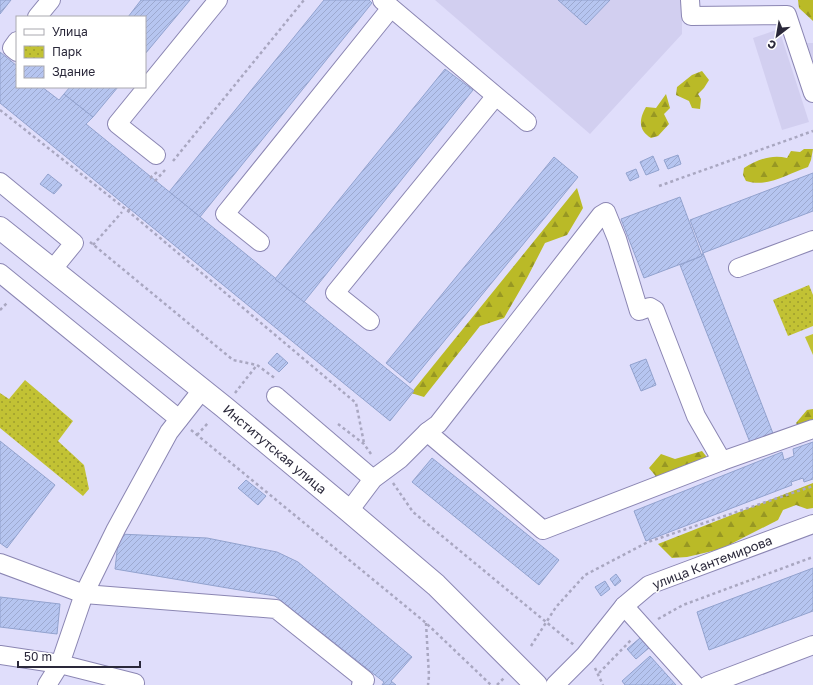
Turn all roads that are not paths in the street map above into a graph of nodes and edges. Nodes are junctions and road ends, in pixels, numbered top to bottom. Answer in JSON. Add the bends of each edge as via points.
{"nodes":[{"id":1,"x":51,"y":0,"type":"edge"},
{"id":2,"x":218,"y":0,"type":"edge"},
{"id":3,"x":690,"y":0,"type":"edge"},
{"id":4,"x":387,"y":4,"type":"edge"},
{"id":5,"x":743,"y":8,"type":"edge"},
{"id":6,"x":38,"y":16,"type":"edge"},
{"id":7,"x":16,"y":42,"type":"edge"},
{"id":8,"x":16,"y":51,"type":"edge"},
{"id":9,"x":813,"y":93,"type":"edge"},
{"id":10,"x":495,"y":97,"type":"junction"},
{"id":11,"x":527,"y":122,"type":"dead end"},
{"id":12,"x":158,"y":161,"type":"road end"},
{"id":13,"x":0,"y":182,"type":"edge"},
{"id":14,"x":0,"y":228,"type":"edge"},
{"id":15,"x":813,"y":240,"type":"edge"},
{"id":16,"x":260,"y":242,"type":"dead end"},
{"id":17,"x":738,"y":268,"type":"dead end"},
{"id":18,"x":52,"y":270,"type":"junction"},
{"id":19,"x":0,"y":274,"type":"edge"},
{"id":20,"x":370,"y":321,"type":"dead end"},
{"id":21,"x":202,"y":390,"type":"junction"},
{"id":22,"x":276,"y":396,"type":"dead end"},
{"id":23,"x":179,"y":419,"type":"junction"},
{"id":24,"x":813,"y":429,"type":"edge"},
{"id":25,"x":427,"y":432,"type":"junction"},
{"id":26,"x":722,"y":461,"type":"junction"},
{"id":27,"x":373,"y":479,"type":"junction"},
{"id":28,"x":349,"y":511,"type":"junction"},
{"id":29,"x":813,"y":524,"type":"edge"},
{"id":30,"x":0,"y":562,"type":"edge"},
{"id":31,"x":84,"y":594,"type":"junction"},
{"id":32,"x":624,"y":606,"type":"junction"},
{"id":33,"x":813,"y":645,"type":"edge"},
{"id":34,"x":0,"y":655,"type":"edge"},
{"id":35,"x":60,"y":664,"type":"junction"},
{"id":36,"x":137,"y":684,"type":"edge"},
{"id":37,"x":47,"y":685,"type":"edge"},
{"id":38,"x":361,"y":685,"type":"edge"},
{"id":39,"x":536,"y":685,"type":"edge"},
{"id":40,"x":555,"y":685,"type":"edge"},
{"id":41,"x":695,"y":685,"type":"edge"},
{"id":42,"x":708,"y":685,"type":"edge"}],
"edges":[{"from":1,"to":6,"type":"street"},
{"from":2,"to":12,"type":"street","via":[[117,124]]},
{"from":3,"to":5,"type":"street","via":[[691,16]]},
{"from":4,"to":10,"type":"street"},
{"from":4,"to":16,"type":"street","via":[[225,214]]},
{"from":5,"to":9,"type":"street","via":[[787,15]]},
{"from":7,"to":8,"type":"street","via":[[12,48]]},
{"from":10,"to":11,"type":"street"},
{"from":10,"to":20,"type":"street","via":[[335,293]]},
{"from":13,"to":18,"type":"street","via":[[74,243]]},
{"from":14,"to":18,"type":"main road","name":"Институтская улица"},
{"from":15,"to":17,"type":"street"},
{"from":18,"to":21,"type":"main road","name":"Институтская улица"},
{"from":19,"to":23,"type":"street"},
{"from":21,"to":23,"type":"street"},
{"from":21,"to":28,"type":"main road","name":"Институтская улица"},
{"from":22,"to":27,"type":"street"},
{"from":23,"to":31,"type":"street","via":[[169,432],[116,529]]},
{"from":24,"to":26,"type":"street"},
{"from":25,"to":26,"type":"street","via":[[542,530]]},
{"from":25,"to":26,"type":"street","via":[[438,424],[601,215],[606,212],[639,311],[650,307],[656,310],[696,416]]},
{"from":25,"to":27,"type":"street","via":[[400,459]]},
{"from":27,"to":28,"type":"street"},
{"from":28,"to":39,"type":"main road","name":"Институтская улица","via":[[436,585]]},
{"from":29,"to":32,"type":"street","name":"улица Кантемирова","via":[[649,585]]},
{"from":30,"to":31,"type":"street"},
{"from":31,"to":35,"type":"street"},
{"from":31,"to":38,"type":"street","via":[[276,609],[365,680]]},
{"from":32,"to":40,"type":"street","name":"улица Кантемирова","via":[[584,655]]},
{"from":32,"to":41,"type":"street"},
{"from":33,"to":42,"type":"street"},
{"from":34,"to":35,"type":"street"},
{"from":35,"to":36,"type":"street"},
{"from":35,"to":37,"type":"street"}]}
